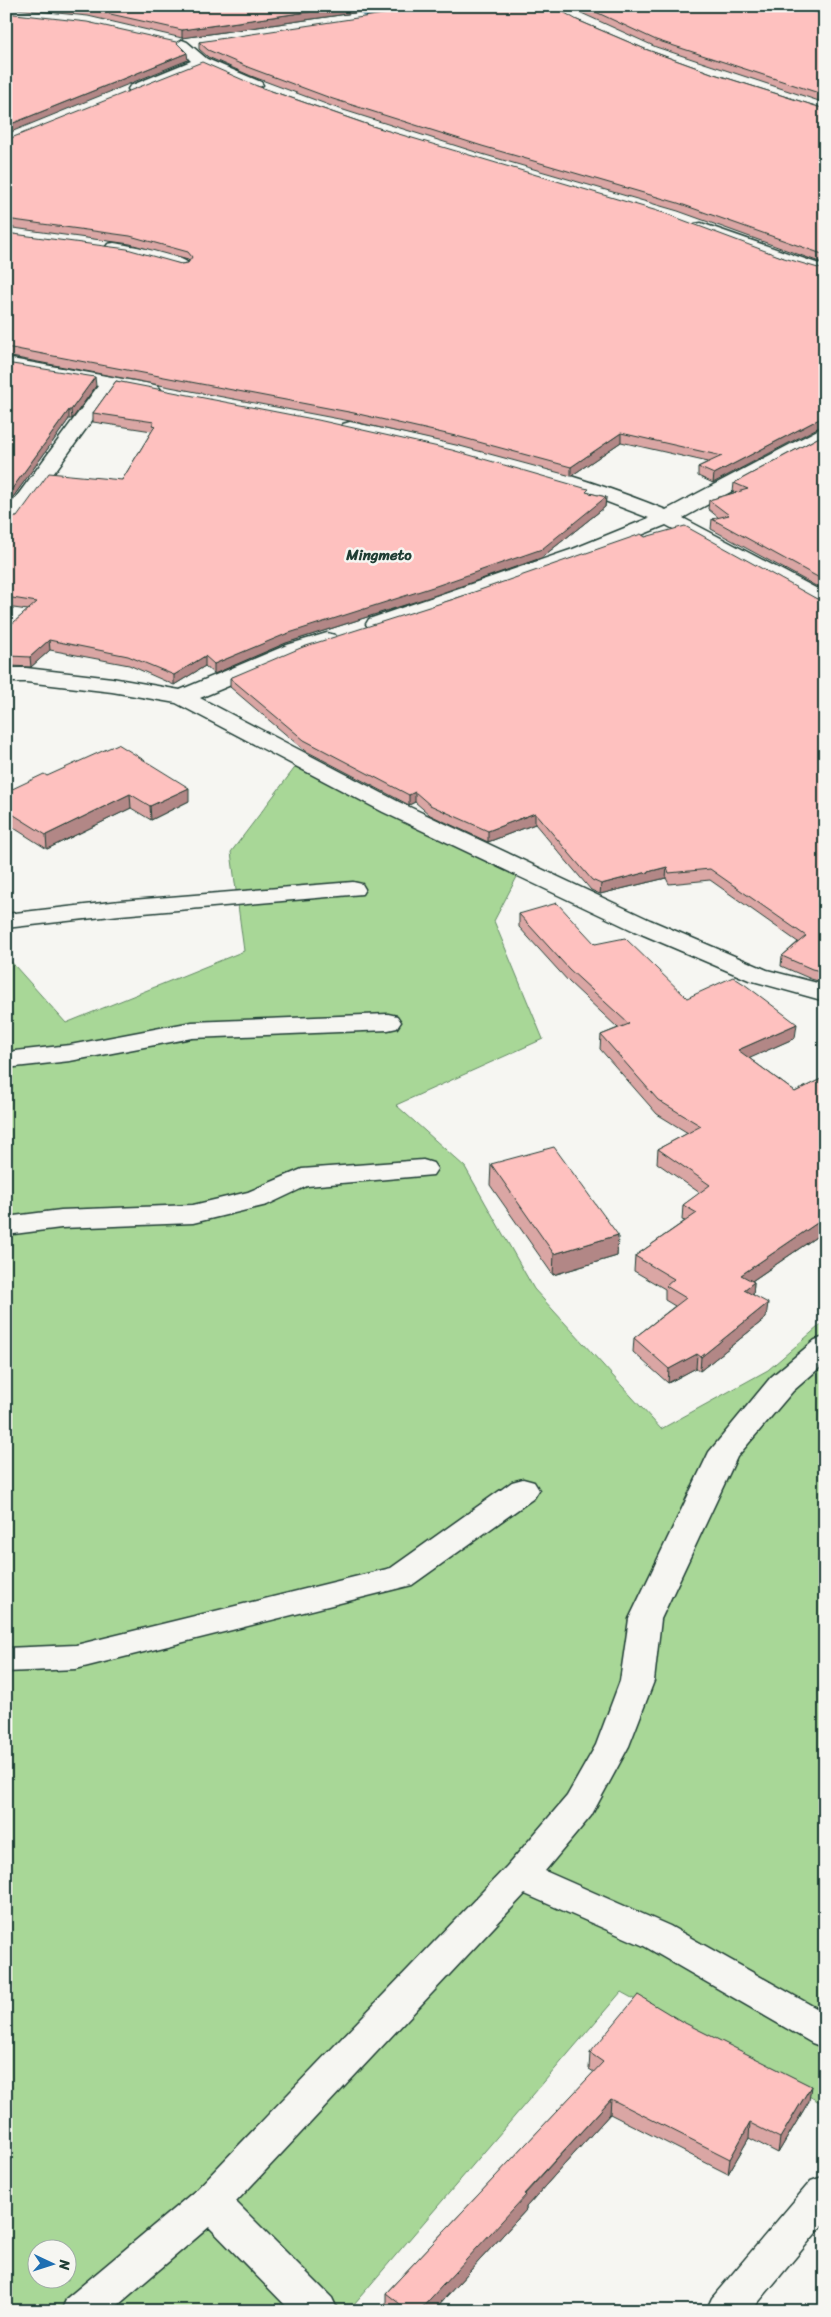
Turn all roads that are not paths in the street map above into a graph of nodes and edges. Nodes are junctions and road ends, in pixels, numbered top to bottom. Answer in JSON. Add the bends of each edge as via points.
{"nodes":[{"id":1,"x":166,"y":41,"type":"edge"},
{"id":2,"x":202,"y":43,"type":"edge"},
{"id":3,"x":182,"y":45,"type":"junction"},
{"id":4,"x":202,"y":62,"type":"junction"},
{"id":5,"x":272,"y":91,"type":"edge"},
{"id":6,"x":122,"y":95,"type":"edge"},
{"id":7,"x":689,"y":224,"type":"edge"},
{"id":8,"x":101,"y":246,"type":"edge"},
{"id":9,"x":182,"y":266,"type":"edge"},
{"id":10,"x":825,"y":272,"type":"edge"},
{"id":11,"x":6,"y":364,"type":"edge"},
{"id":12,"x":111,"y":382,"type":"junction"},
{"id":13,"x":172,"y":394,"type":"edge"},
{"id":14,"x":334,"y":425,"type":"edge"},
{"id":15,"x":825,"y":432,"type":"edge"},
{"id":16,"x":667,"y":518,"type":"junction"},
{"id":17,"x":9,"y":521,"type":"edge"},
{"id":18,"x":825,"y":602,"type":"edge"},
{"id":19,"x":6,"y":675,"type":"edge"},
{"id":20,"x":182,"y":697,"type":"junction"},
{"id":21,"x":353,"y":889,"type":"dead end"},
{"id":22,"x":6,"y":921,"type":"edge"},
{"id":23,"x":825,"y":993,"type":"edge"},
{"id":24,"x":388,"y":1022,"type":"dead end"},
{"id":25,"x":6,"y":1060,"type":"edge"},
{"id":26,"x":423,"y":1169,"type":"dead end"},
{"id":27,"x":6,"y":1226,"type":"edge"},
{"id":28,"x":825,"y":1347,"type":"edge"},
{"id":29,"x":523,"y":1490,"type":"dead end"},
{"id":30,"x":6,"y":1660,"type":"edge"},
{"id":31,"x":520,"y":1876,"type":"junction"},
{"id":32,"x":825,"y":2032,"type":"edge"},
{"id":33,"x":825,"y":2193,"type":"edge"},
{"id":34,"x":210,"y":2202,"type":"junction"},
{"id":35,"x":81,"y":2311,"type":"edge"},
{"id":36,"x":318,"y":2311,"type":"edge"},
{"id":37,"x":726,"y":2311,"type":"edge"}],
"edges":[{"from":1,"to":3,"type":"street"},
{"from":2,"to":3,"type":"street"},
{"from":3,"to":4,"type":"street"},
{"from":4,"to":5,"type":"street"},
{"from":4,"to":6,"type":"street"},
{"from":7,"to":10,"type":"street"},
{"from":8,"to":9,"type":"street","via":[[148,255]]},
{"from":11,"to":12,"type":"street"},
{"from":12,"to":13,"type":"street"},
{"from":12,"to":17,"type":"street"},
{"from":14,"to":16,"type":"street","via":[[410,440],[520,468],[596,491]]},
{"from":15,"to":16,"type":"street"},
{"from":16,"to":18,"type":"street"},
{"from":16,"to":20,"type":"street","via":[[571,556],[295,650]]},
{"from":19,"to":20,"type":"street","via":[[112,685]]},
{"from":20,"to":23,"type":"street","via":[[391,807],[641,925],[758,975]]},
{"from":21,"to":22,"type":"street"},
{"from":24,"to":25,"type":"street","via":[[192,1030],[70,1053]]},
{"from":26,"to":27,"type":"street","via":[[302,1178],[257,1199],[193,1214],[61,1219]]},
{"from":28,"to":31,"type":"street","via":[[782,1384],[724,1452],[644,1619],[637,1681],[612,1746],[579,1806]]},
{"from":29,"to":30,"type":"street","via":[[401,1577],[76,1657]]},
{"from":31,"to":32,"type":"street","via":[[656,1936]]},
{"from":31,"to":34,"type":"street"},
{"from":33,"to":37,"type":"street"},
{"from":34,"to":35,"type":"street"},
{"from":34,"to":36,"type":"street"}]}
